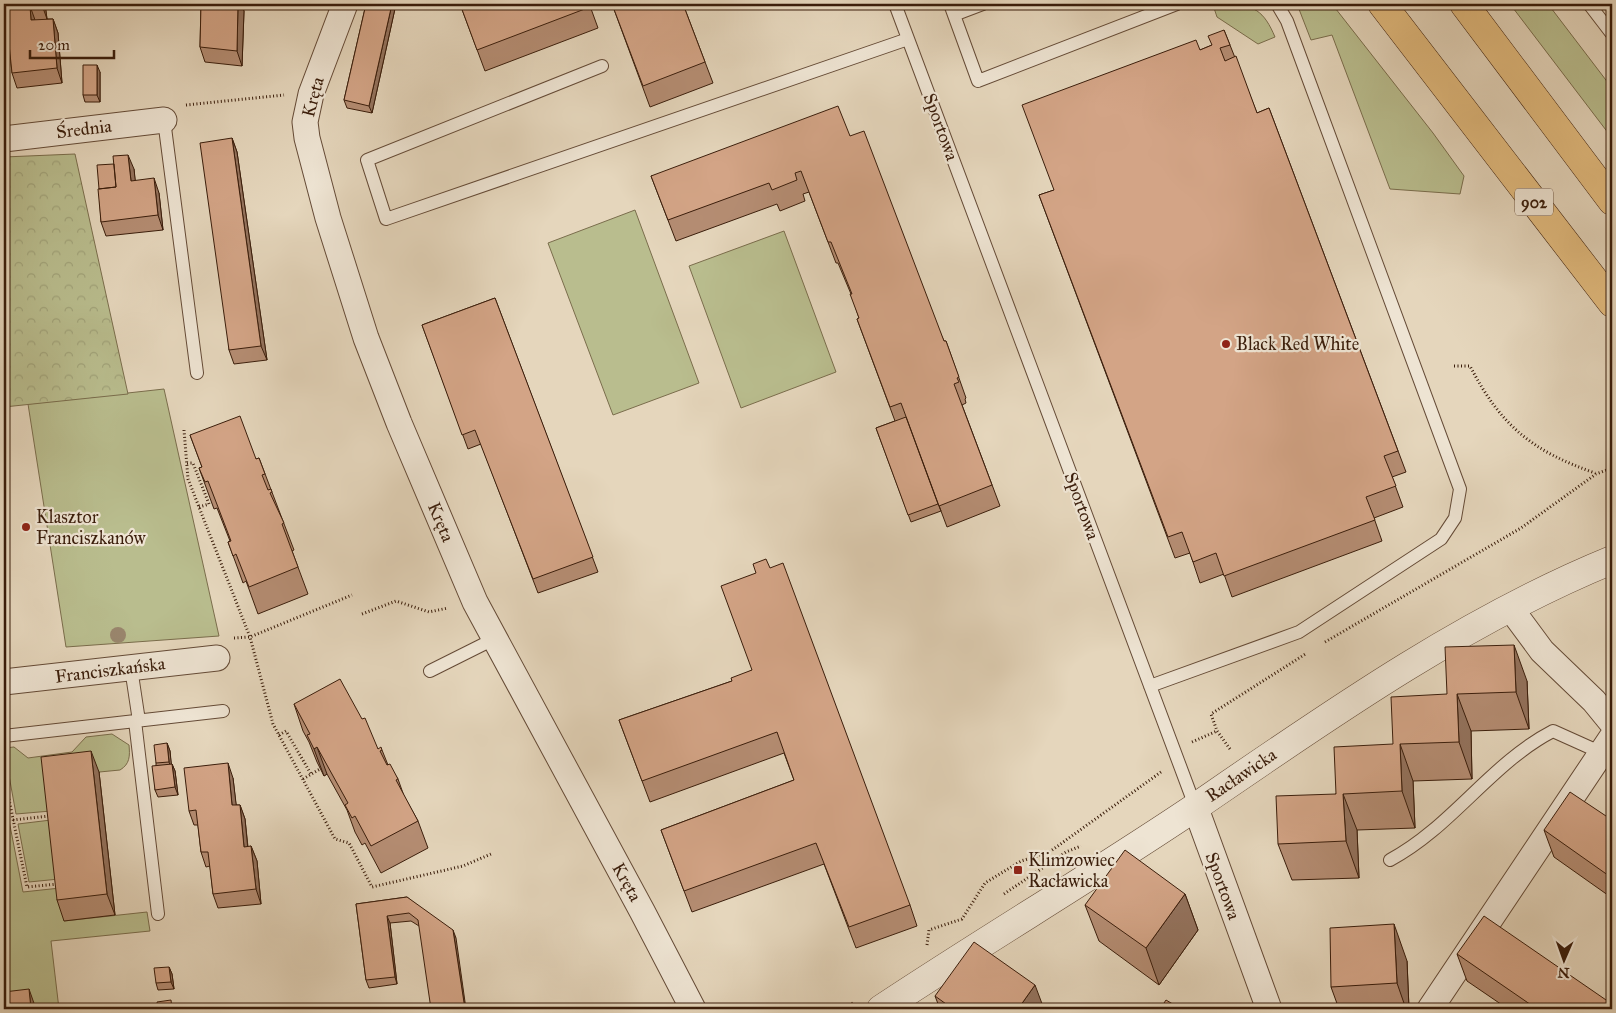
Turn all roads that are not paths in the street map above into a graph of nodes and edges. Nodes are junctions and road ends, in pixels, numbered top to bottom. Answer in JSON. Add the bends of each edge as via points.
{"nodes":[{"id":1,"x":345,"y":4,"type":"edge"},
{"id":2,"x":895,"y":4,"type":"edge"},
{"id":3,"x":983,"y":4,"type":"edge"},
{"id":4,"x":1177,"y":4,"type":"edge"},
{"id":5,"x":1277,"y":4,"type":"edge"},
{"id":6,"x":1382,"y":4,"type":"edge"},
{"id":7,"x":1464,"y":4,"type":"edge"},
{"id":8,"x":1589,"y":4,"type":"edge"},
{"id":9,"x":952,"y":9,"type":"edge"},
{"id":10,"x":1612,"y":34,"type":"edge"},
{"id":11,"x":908,"y":39,"type":"junction"},
{"id":12,"x":602,"y":66,"type":"dead end"},
{"id":13,"x":171,"y":113,"type":"joint"},
{"id":14,"x":4,"y":139,"type":"edge"},
{"id":15,"x":1612,"y":201,"type":"edge"},
{"id":16,"x":1612,"y":303,"type":"edge"},
{"id":17,"x":197,"y":373,"type":"dead end"},
{"id":18,"x":1612,"y":560,"type":"edge"},
{"id":19,"x":1511,"y":609,"type":"junction"},
{"id":20,"x":494,"y":639,"type":"junction"},
{"id":21,"x":223,"y":648,"type":"road end"},
{"id":22,"x":130,"y":668,"type":"junction"},
{"id":23,"x":430,"y":671,"type":"dead end"},
{"id":24,"x":4,"y":682,"type":"edge"},
{"id":25,"x":1150,"y":686,"type":"junction"},
{"id":26,"x":223,"y":711,"type":"dead end"},
{"id":27,"x":137,"y":721,"type":"junction"},
{"id":28,"x":1612,"y":723,"type":"edge"},
{"id":29,"x":4,"y":736,"type":"edge"},
{"id":30,"x":1607,"y":745,"type":"edge"},
{"id":31,"x":1195,"y":806,"type":"junction"},
{"id":32,"x":1390,"y":860,"type":"dead end"},
{"id":33,"x":158,"y":914,"type":"dead end"},
{"id":34,"x":693,"y":1009,"type":"edge"},
{"id":35,"x":881,"y":1009,"type":"edge"},
{"id":36,"x":1269,"y":1009,"type":"edge"},
{"id":37,"x":1430,"y":1009,"type":"edge"}],
"edges":[{"from":1,"to":20,"type":"street","name":"Kręta","via":[[310,98],[307,138],[366,338],[475,602]]},
{"from":2,"to":11,"type":"lane","name":"Sportowa"},
{"from":3,"to":9,"type":"lane"},
{"from":4,"to":9,"type":"lane","via":[[978,81]]},
{"from":5,"to":25,"type":"lane","via":[[1287,21],[1460,489],[1455,518],[1441,539],[1299,632]]},
{"from":6,"to":16,"type":"main road","number":"902"},
{"from":7,"to":15,"type":"main road"},
{"from":8,"to":10,"type":"lane"},
{"from":11,"to":12,"type":"lane","via":[[386,219],[367,160]]},
{"from":11,"to":25,"type":"lane","name":"Sportowa"},
{"from":13,"to":14,"type":"street","name":"Średnia"},
{"from":13,"to":17,"type":"lane"},
{"from":18,"to":19,"type":"street","name":"Racławicka"},
{"from":19,"to":28,"type":"street","via":[[1542,651]]},
{"from":19,"to":31,"type":"street","name":"Racławicka","via":[[1447,643],[1359,697]]},
{"from":20,"to":23,"type":"lane"},
{"from":20,"to":34,"type":"street","name":"Kręta"},
{"from":21,"to":22,"type":"street","name":"Franciszkańska"},
{"from":22,"to":24,"type":"street","name":"Franciszkańska"},
{"from":22,"to":27,"type":"lane"},
{"from":25,"to":31,"type":"lane","name":"Sportowa"},
{"from":26,"to":27,"type":"lane"},
{"from":27,"to":29,"type":"lane"},
{"from":27,"to":33,"type":"lane"},
{"from":30,"to":32,"type":"lane","via":[[1553,731],[1534,740],[1413,848]]},
{"from":30,"to":37,"type":"street"},
{"from":31,"to":35,"type":"street","name":"Racławicka"},
{"from":31,"to":36,"type":"street","name":"Sportowa"}]}
